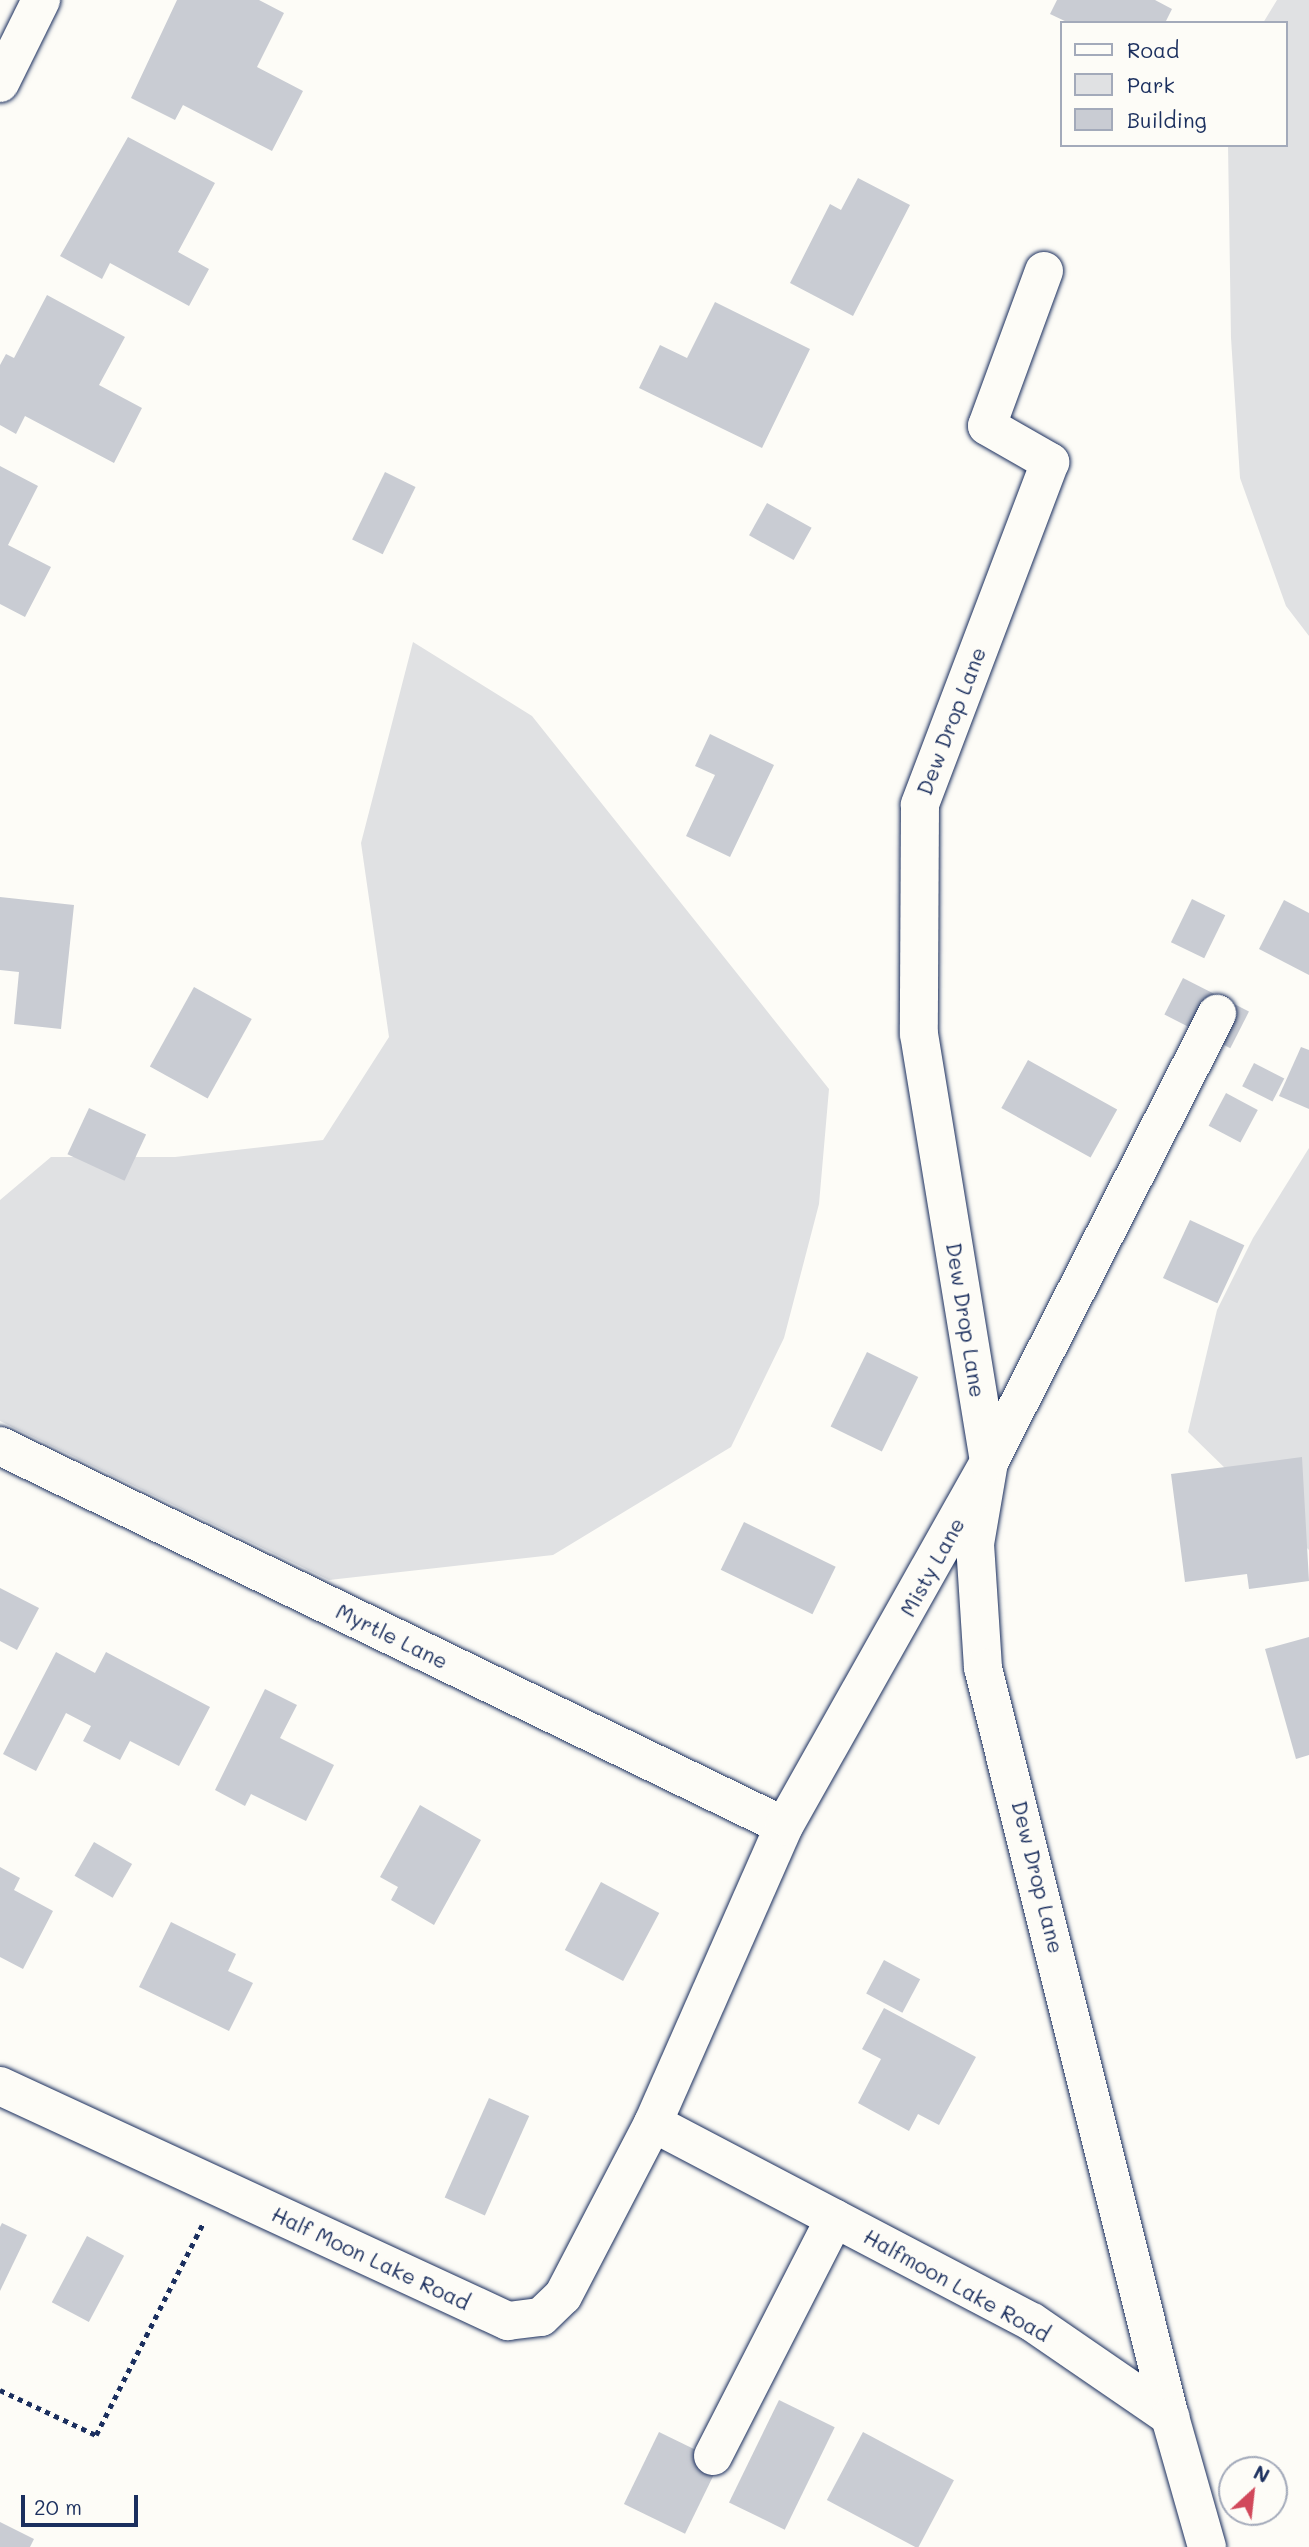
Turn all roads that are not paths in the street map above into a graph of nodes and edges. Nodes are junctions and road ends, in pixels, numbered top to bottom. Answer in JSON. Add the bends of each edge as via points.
{"nodes":[{"id":1,"x":41,"y":0,"type":"edge"},
{"id":2,"x":0,"y":83,"type":"edge"},
{"id":3,"x":1044,"y":271,"type":"dead end"},
{"id":4,"x":1217,"y":1014,"type":"dead end"},
{"id":5,"x":0,"y":1446,"type":"edge"},
{"id":6,"x":989,"y":1462,"type":"junction"},
{"id":7,"x":783,"y":1826,"type":"junction"},
{"id":8,"x":0,"y":2086,"type":"edge"},
{"id":9,"x":653,"y":2123,"type":"junction"},
{"id":10,"x":835,"y":2218,"type":"junction"},
{"id":11,"x":1170,"y":2417,"type":"junction"},
{"id":12,"x":713,"y":2456,"type":"dead end"},
{"id":13,"x":1207,"y":2547,"type":"edge"}],
"edges":[{"from":1,"to":2,"type":"street"},
{"from":3,"to":6,"type":"street","name":"Dew Drop Lane","via":[[987,426],[1050,462],[920,806],[919,1034]]},
{"from":4,"to":6,"type":"street","name":"Misty Lane"},
{"from":5,"to":7,"type":"street","name":"Myrtle Lane"},
{"from":6,"to":7,"type":"street","name":"Misty Lane"},
{"from":6,"to":11,"type":"street","name":"Dew Drop Lane","via":[[975,1544],[984,1668]]},
{"from":7,"to":9,"type":"street","name":"Misty Lane"},
{"from":8,"to":9,"type":"street","name":"Half Moon Lake Road","via":[[508,2322],[541,2317],[563,2296]]},
{"from":9,"to":10,"type":"street","name":"Halfmoon Lake Road"},
{"from":10,"to":11,"type":"street","name":"Halfmoon Lake Road","via":[[1032,2322]]},
{"from":10,"to":12,"type":"street"},
{"from":11,"to":13,"type":"street"}]}
